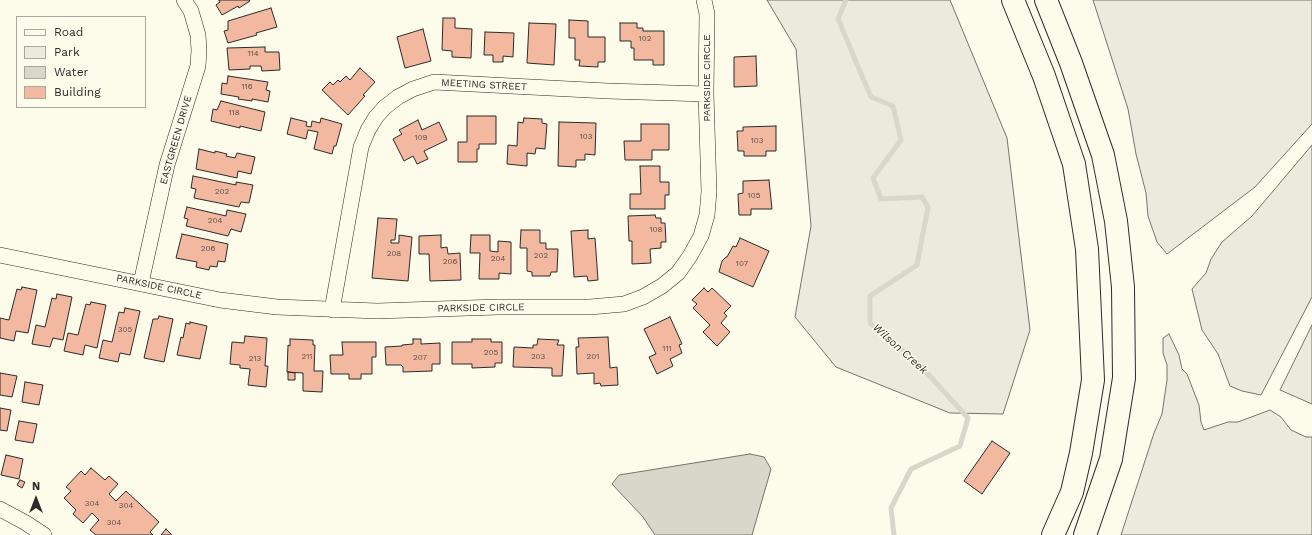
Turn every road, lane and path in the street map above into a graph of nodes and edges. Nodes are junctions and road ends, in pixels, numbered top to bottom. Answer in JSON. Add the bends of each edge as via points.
{"nodes":[{"id":1,"x":184,"y":0,"type":"edge"},
{"id":2,"x":704,"y":0,"type":"edge"},
{"id":3,"x":1013,"y":0,"type":"edge"},
{"id":4,"x":1046,"y":0,"type":"edge"},
{"id":5,"x":706,"y":94,"type":"junction"},
{"id":6,"x":0,"y":255,"type":"edge"},
{"id":7,"x":141,"y":283,"type":"junction"},
{"id":8,"x":332,"y":310,"type":"junction"},
{"id":9,"x":0,"y":510,"type":"edge"},
{"id":10,"x":44,"y":535,"type":"edge"},
{"id":11,"x":1052,"y":535,"type":"edge"},
{"id":12,"x":1085,"y":535,"type":"edge"}],
"edges":[{"from":1,"to":7,"type":"street","name":"EASTGREEN DRIVE","via":[[191,11],[198,35],[198,66],[167,165]]},
{"from":2,"to":5,"type":"street","name":"PARKSIDE CIRCLE","via":[[707,14]]},
{"from":3,"to":11,"type":"highway","via":[[1044,76],[1074,164],[1087,248],[1093,380],[1072,492]]},
{"from":4,"to":12,"type":"highway","via":[[1103,155],[1116,221],[1123,287],[1124,378],[1111,459]]},
{"from":5,"to":8,"type":"street","name":"MEETING STREET","via":[[434,82],[398,97],[376,117],[361,147]]},
{"from":5,"to":8,"type":"street","name":"PARKSIDE CIRCLE","via":[[709,192],[707,215],[701,236],[678,273],[643,297],[624,304],[590,307]]},
{"from":6,"to":7,"type":"street","name":"PARKSIDE CIRCLE"},
{"from":7,"to":8,"type":"street","name":"PARKSIDE CIRCLE","via":[[227,301]]},
{"from":9,"to":10,"type":"street"}]}
